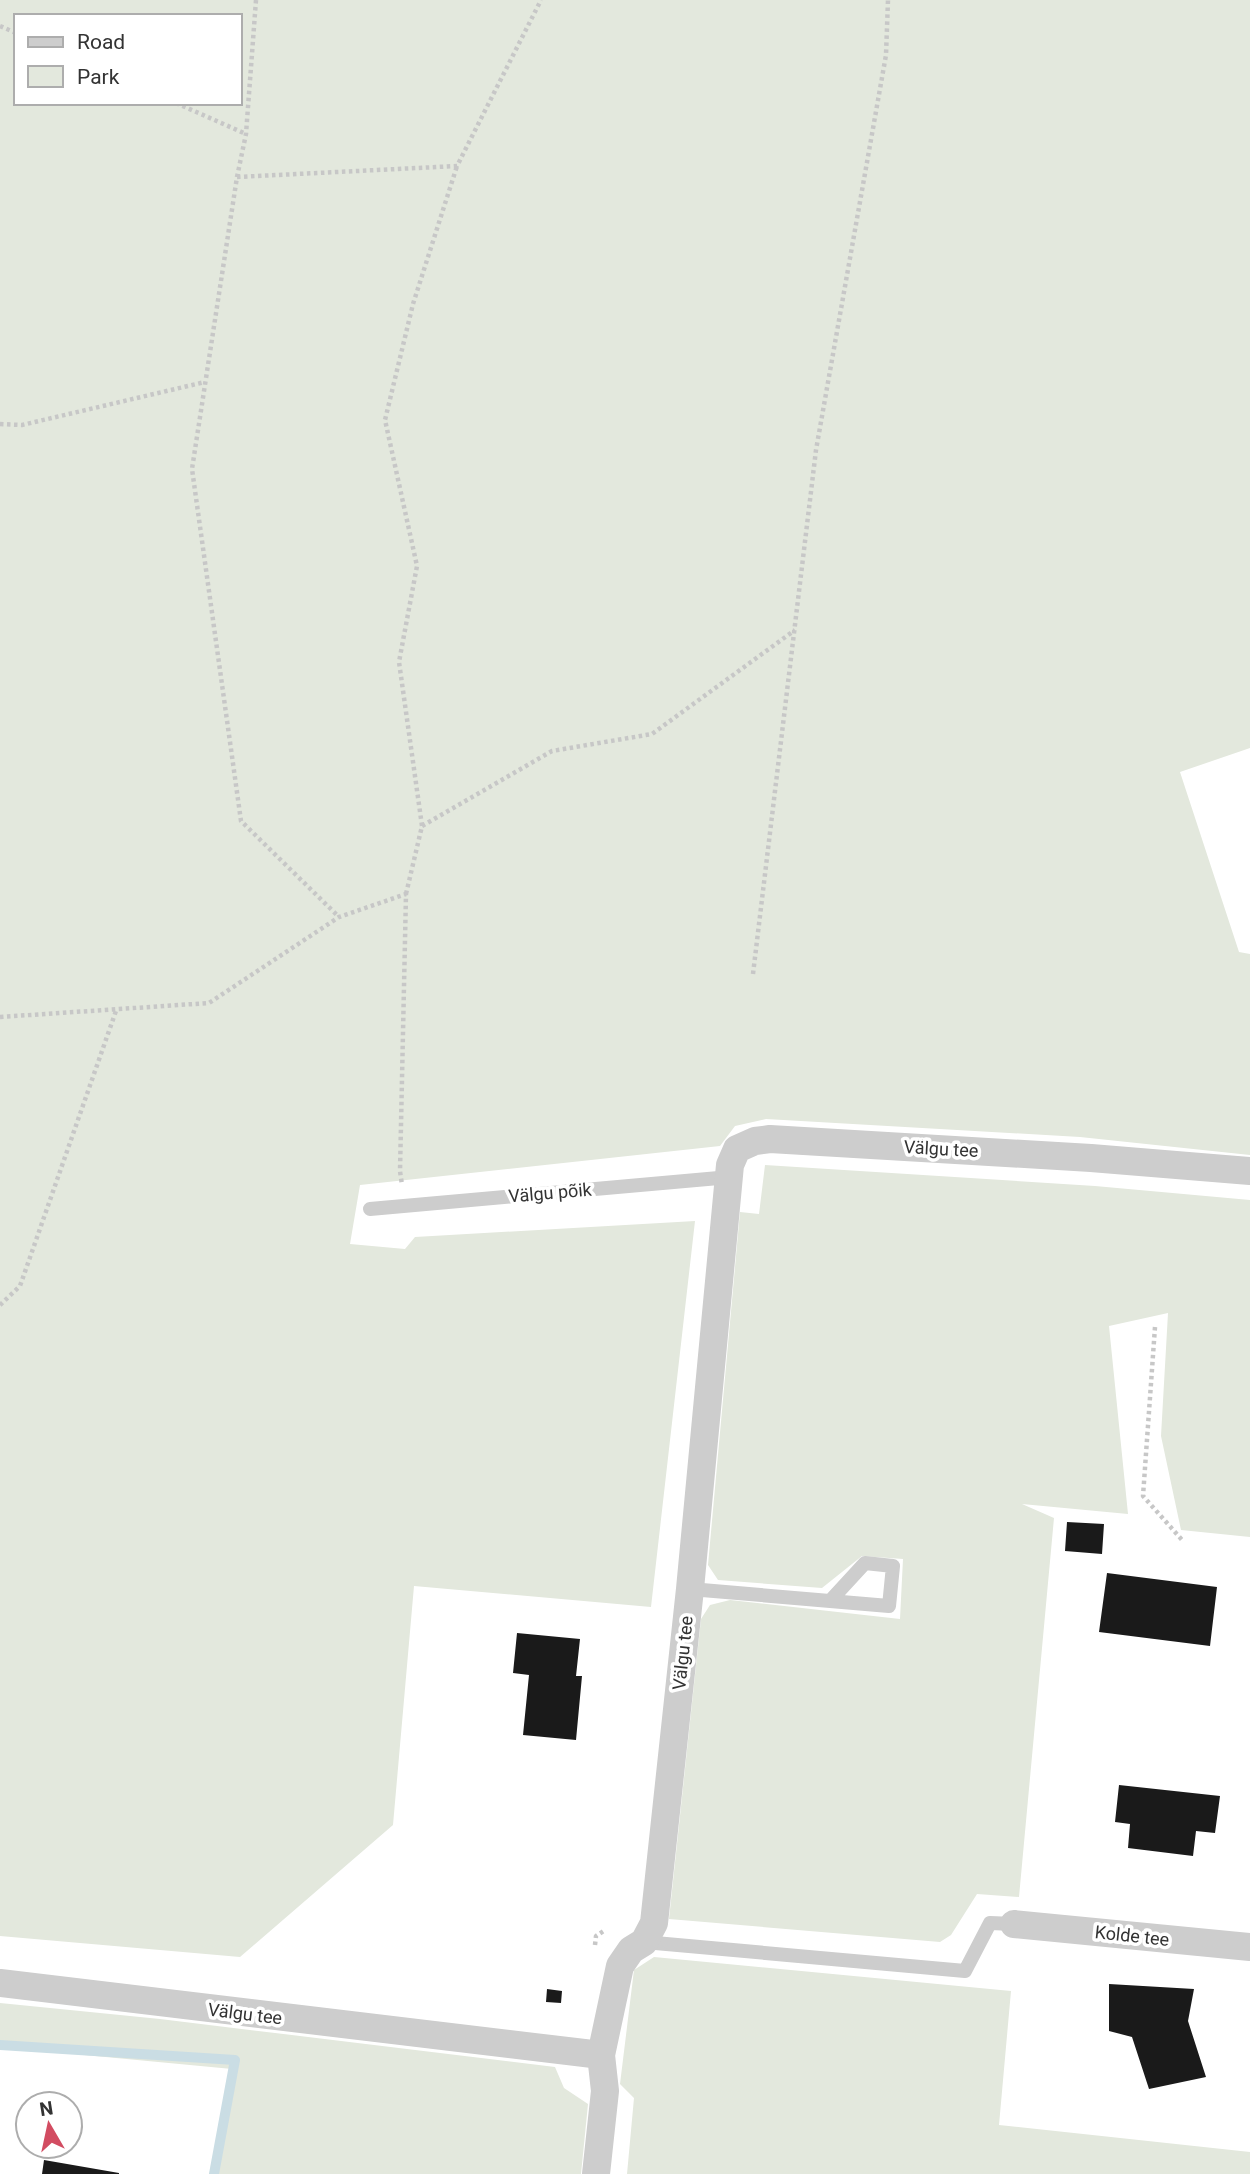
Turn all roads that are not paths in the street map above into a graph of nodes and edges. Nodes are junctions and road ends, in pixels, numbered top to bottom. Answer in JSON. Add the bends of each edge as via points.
{"nodes":[{"id":1,"x":1250,"y":1171,"type":"edge"},
{"id":2,"x":730,"y":1177,"type":"junction"},
{"id":3,"x":370,"y":1209,"type":"dead end"},
{"id":4,"x":690,"y":1589,"type":"junction"},
{"id":5,"x":830,"y":1601,"type":"junction"},
{"id":6,"x":1014,"y":1924,"type":"joint"},
{"id":7,"x":644,"y":1942,"type":"junction"},
{"id":8,"x":1250,"y":1947,"type":"edge"},
{"id":9,"x":0,"y":1983,"type":"edge"},
{"id":10,"x":601,"y":2055,"type":"junction"},
{"id":11,"x":596,"y":2174,"type":"edge"}],
"edges":[{"from":1,"to":2,"type":"street","name":"Välgu tee","via":[[770,1139],[737,1149]]},
{"from":2,"to":3,"type":"lane","name":"Välgu põik"},
{"from":2,"to":4,"type":"street","name":"Välgu tee"},
{"from":4,"to":5,"type":"lane"},
{"from":4,"to":7,"type":"street","name":"Välgu tee","via":[[654,1923]]},
{"from":5,"to":5,"type":"lane","via":[[865,1563],[893,1566],[889,1606]]},
{"from":6,"to":7,"type":"lane","via":[[990,1923],[965,1970]]},
{"from":6,"to":8,"type":"street","name":"Kolde tee"},
{"from":7,"to":10,"type":"street","name":"Välgu tee","via":[[631,1950],[620,1966]]},
{"from":9,"to":10,"type":"street","name":"Välgu tee"},
{"from":10,"to":11,"type":"street","via":[[605,2091]]}]}
